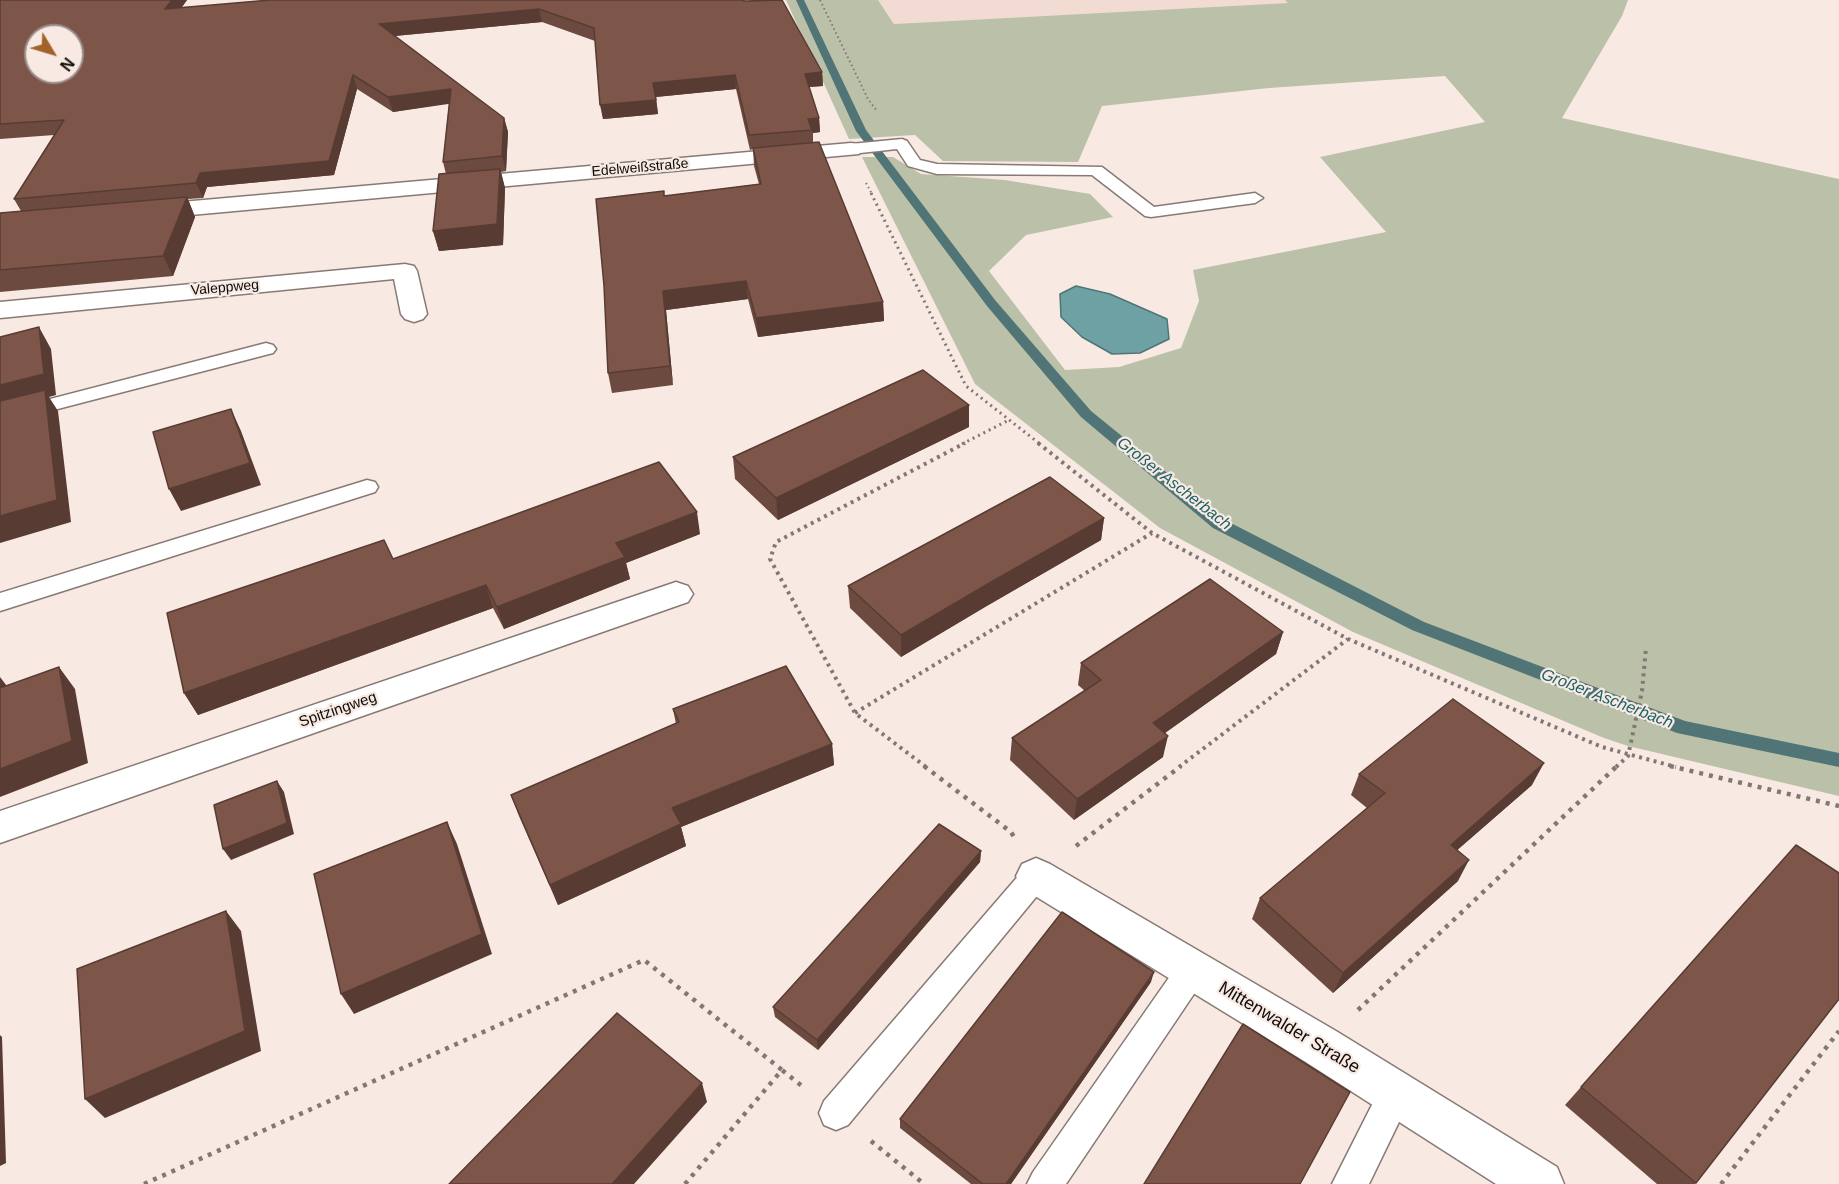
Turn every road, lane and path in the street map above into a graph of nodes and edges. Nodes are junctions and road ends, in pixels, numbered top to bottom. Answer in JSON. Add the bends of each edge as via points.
{"nodes":[{"id":1,"x":820,"y":0,"type":"edge"},
{"id":2,"x":902,"y":144,"type":"junction"},
{"id":3,"x":851,"y":149,"type":"junction"},
{"id":4,"x":1255,"y":198,"type":"dead end"},
{"id":5,"x":131,"y":214,"type":"edge"},
{"id":6,"x":0,"y":310,"type":"edge"},
{"id":7,"x":414,"y":314,"type":"dead end"},
{"id":8,"x":266,"y":349,"type":"dead end"},
{"id":9,"x":0,"y":418,"type":"edge"},
{"id":10,"x":1009,"y":420,"type":"junction"},
{"id":11,"x":367,"y":487,"type":"dead end"},
{"id":12,"x":1152,"y":533,"type":"junction"},
{"id":13,"x":676,"y":594,"type":"dead end"},
{"id":14,"x":0,"y":602,"type":"edge"},
{"id":15,"x":1348,"y":639,"type":"junction"},
{"id":16,"x":1646,"y":648,"type":"dead end"},
{"id":17,"x":855,"y":713,"type":"junction"},
{"id":18,"x":1628,"y":756,"type":"junction"},
{"id":19,"x":1839,"y":806,"type":"edge"},
{"id":20,"x":0,"y":827,"type":"edge"},
{"id":21,"x":1036,"y":876,"type":"junction"},
{"id":22,"x":1193,"y":969,"type":"junction"},
{"id":23,"x":1839,"y":1031,"type":"edge"},
{"id":24,"x":1320,"y":1046,"type":"junction"},
{"id":25,"x":782,"y":1070,"type":"dead end"},
{"id":26,"x":1396,"y":1093,"type":"junction"},
{"id":27,"x":836,"y":1113,"type":"dead end"},
{"id":28,"x":144,"y":1184,"type":"edge"},
{"id":29,"x":1045,"y":1184,"type":"edge"},
{"id":30,"x":1350,"y":1184,"type":"edge"},
{"id":31,"x":1540,"y":1184,"type":"edge"},
{"id":32,"x":1721,"y":1184,"type":"edge"}],
"edges":[{"from":1,"to":2,"type":"path","via":[[868,99]]},
{"from":2,"to":3,"type":"lane","name":"Edelweißstraße"},
{"from":2,"to":4,"type":"lane","via":[[914,163],[937,169],[1096,170],[1151,212]]},
{"from":3,"to":5,"type":"street","name":"Edelweißstraße"},
{"from":3,"to":10,"type":"path","via":[[966,386]]},
{"from":6,"to":7,"type":"street","name":"Valeppweg","via":[[405,271]]},
{"from":8,"to":9,"type":"lane"},
{"from":10,"to":12,"type":"path"},
{"from":10,"to":17,"type":"path","via":[[776,542],[770,559]]},
{"from":11,"to":14,"type":"lane"},
{"from":12,"to":15,"type":"path"},
{"from":12,"to":17,"type":"path"},
{"from":13,"to":20,"type":"street","name":"Spitzingweg"},
{"from":15,"to":18,"type":"path"},
{"from":15,"to":21,"type":"path"},
{"from":16,"to":18,"type":"path","via":[[1642,691]]},
{"from":17,"to":21,"type":"path","via":[[1011,832]]},
{"from":18,"to":19,"type":"path"},
{"from":18,"to":24,"type":"path"},
{"from":21,"to":22,"type":"street","name":"Mittenwalder Straße"},
{"from":21,"to":27,"type":"lane"},
{"from":22,"to":24,"type":"street","name":"Mittenwalder Straße"},
{"from":22,"to":29,"type":"lane"},
{"from":23,"to":32,"type":"path"},
{"from":24,"to":26,"type":"street","name":"Mittenwalder Straße"},
{"from":25,"to":28,"type":"path","via":[[644,960]]},
{"from":26,"to":30,"type":"lane"},
{"from":26,"to":31,"type":"street","name":"Mittenwalder Straße"}]}
